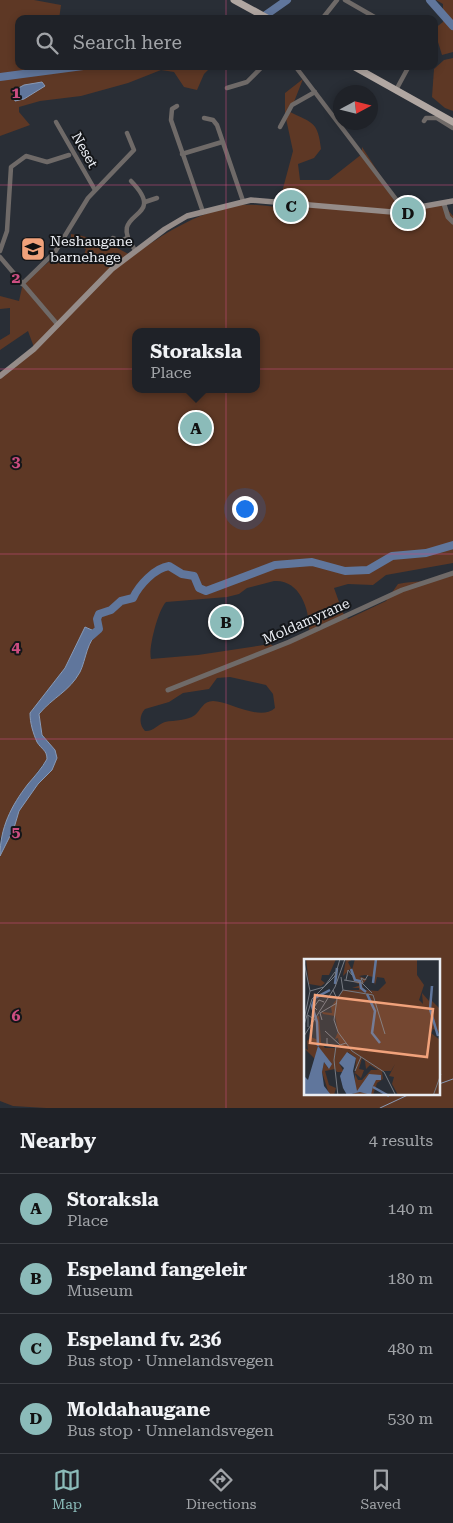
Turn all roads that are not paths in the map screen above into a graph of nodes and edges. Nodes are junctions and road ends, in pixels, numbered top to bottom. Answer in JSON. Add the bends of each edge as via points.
{"nodes":[{"id":1,"x":234,"y":0,"type":"edge"},
{"id":2,"x":337,"y":0,"type":"edge"},
{"id":3,"x":345,"y":0,"type":"edge"},
{"id":4,"x":262,"y":15,"type":"edge"},
{"id":5,"x":325,"y":15,"type":"edge"},
{"id":6,"x":371,"y":15,"type":"edge"},
{"id":7,"x":259,"y":70,"type":"edge"},
{"id":8,"x":298,"y":70,"type":"edge"},
{"id":9,"x":360,"y":70,"type":"edge"},
{"id":10,"x":407,"y":70,"type":"edge"},
{"id":11,"x":226,"y":88,"type":"dead end"},
{"id":12,"x":396,"y":90,"type":"junction"},
{"id":13,"x":315,"y":92,"type":"junction"},
{"id":14,"x":177,"y":106,"type":"dead end"},
{"id":15,"x":204,"y":118,"type":"dead end"},
{"id":16,"x":424,"y":121,"type":"dead end"},
{"id":17,"x":56,"y":122,"type":"dead end"},
{"id":18,"x":453,"y":122,"type":"edge"},
{"id":19,"x":280,"y":127,"type":"dead end"},
{"id":20,"x":453,"y":128,"type":"edge"},
{"id":21,"x":127,"y":133,"type":"dead end"},
{"id":22,"x":222,"y":142,"type":"junction"},
{"id":23,"x":182,"y":154,"type":"junction"},
{"id":24,"x":69,"y":155,"type":"dead end"},
{"id":25,"x":131,"y":181,"type":"dead end"},
{"id":26,"x":95,"y":190,"type":"junction"},
{"id":27,"x":157,"y":198,"type":"dead end"},
{"id":28,"x":243,"y":201,"type":"junction"},
{"id":29,"x":453,"y":201,"type":"edge"},
{"id":30,"x":145,"y":202,"type":"junction"},
{"id":31,"x":444,"y":204,"type":"junction"},
{"id":32,"x":405,"y":211,"type":"junction"},
{"id":33,"x":203,"y":212,"type":"junction"},
{"id":34,"x":453,"y":222,"type":"edge"},
{"id":35,"x":113,"y":238,"type":"dead end"},
{"id":36,"x":127,"y":238,"type":"junction"},
{"id":37,"x":136,"y":250,"type":"junction"},
{"id":38,"x":0,"y":251,"type":"edge"},
{"id":39,"x":0,"y":257,"type":"edge"},
{"id":40,"x":22,"y":284,"type":"junction"},
{"id":41,"x":58,"y":326,"type":"junction"},
{"id":42,"x":0,"y":376,"type":"edge"},
{"id":43,"x":453,"y":573,"type":"edge"},
{"id":44,"x":168,"y":690,"type":"dead end"}],
"edges":[{"from":1,"to":4,"type":"main road"},
{"from":2,"to":5,"type":"street"},
{"from":3,"to":6,"type":"street"},
{"from":7,"to":11,"type":"street","via":[[247,82]]},
{"from":8,"to":13,"type":"street"},
{"from":9,"to":12,"type":"main road"},
{"from":10,"to":12,"type":"street"},
{"from":12,"to":18,"type":"main road"},
{"from":13,"to":19,"type":"street","via":[[292,105]]},
{"from":13,"to":32,"type":"street"},
{"from":14,"to":23,"type":"street","via":[[170,116]]},
{"from":15,"to":22,"type":"street","via":[[215,122]]},
{"from":16,"to":20,"type":"street","via":[[434,117]]},
{"from":17,"to":26,"type":"street","name":"Neset"},
{"from":21,"to":26,"type":"street","name":"Neset","via":[[134,150]]},
{"from":22,"to":23,"type":"street"},
{"from":22,"to":28,"type":"street"},
{"from":23,"to":33,"type":"street"},
{"from":24,"to":38,"type":"street","name":"Neset","via":[[47,162],[26,156],[11,167],[9,218]]},
{"from":25,"to":30,"type":"street","via":[[143,194]]},
{"from":26,"to":40,"type":"street","name":"Neset","via":[[55,252]]},
{"from":27,"to":30,"type":"street"},
{"from":28,"to":32,"type":"main road"},
{"from":28,"to":33,"type":"main road"},
{"from":29,"to":31,"type":"main road"},
{"from":30,"to":36,"type":"street","via":[[128,225]]},
{"from":31,"to":32,"type":"main road"},
{"from":31,"to":34,"type":"street"},
{"from":33,"to":37,"type":"main road","via":[[175,222]]},
{"from":35,"to":36,"type":"street","via":[[121,241]]},
{"from":36,"to":37,"type":"street"},
{"from":37,"to":41,"type":"main road","via":[[100,279]]},
{"from":39,"to":40,"type":"street"},
{"from":40,"to":41,"type":"street"},
{"from":41,"to":42,"type":"main road"},
{"from":43,"to":44,"type":"street","name":"Moldamyrane","via":[[402,590],[289,642]]}]}
